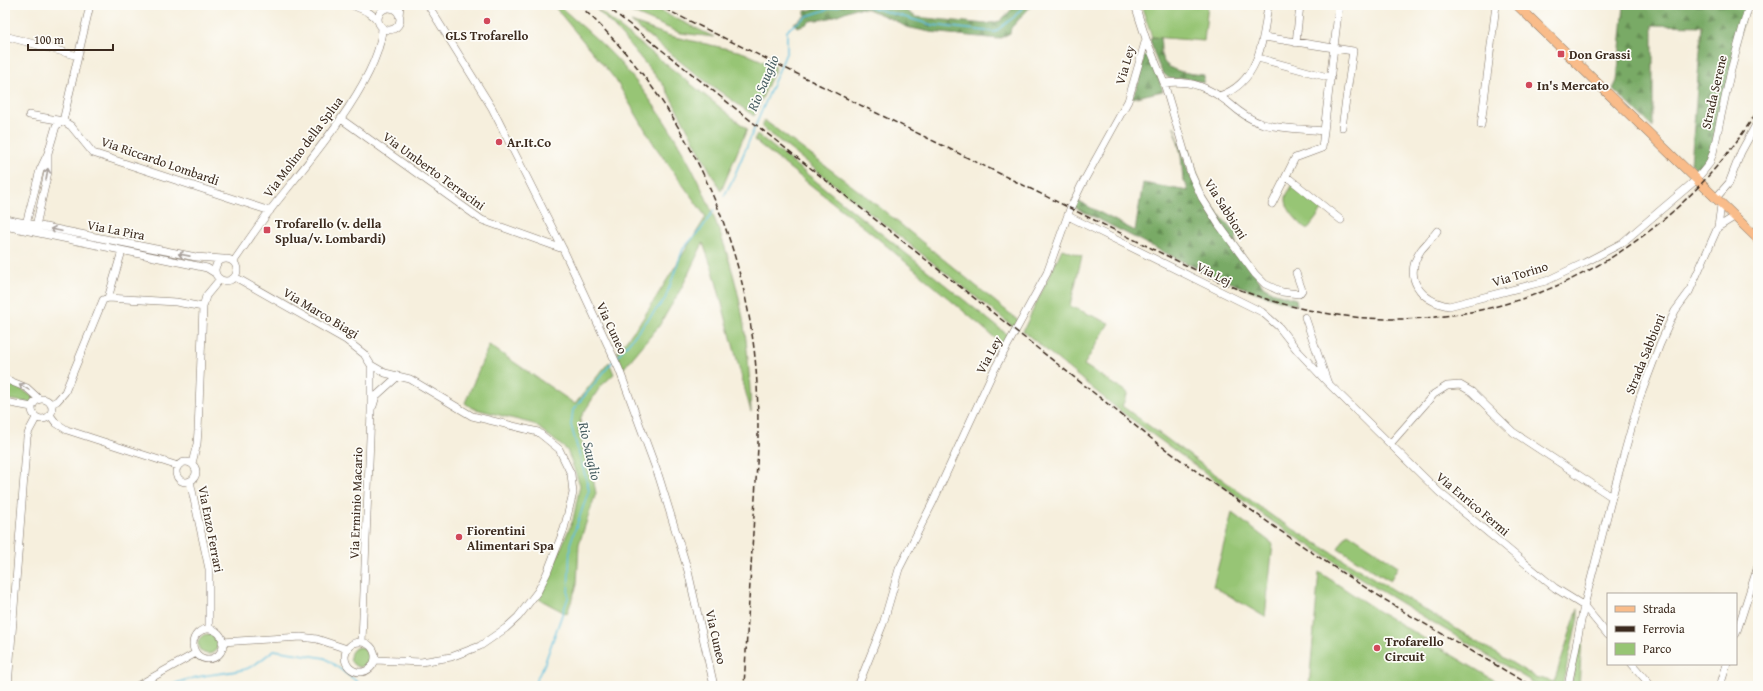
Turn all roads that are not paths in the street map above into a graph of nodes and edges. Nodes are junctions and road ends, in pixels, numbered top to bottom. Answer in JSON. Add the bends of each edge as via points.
{"nodes":[{"id":1,"x":90,"y":5,"type":"edge"},
{"id":2,"x":352,"y":5,"type":"edge"},
{"id":3,"x":400,"y":5,"type":"edge"},
{"id":4,"x":428,"y":5,"type":"edge"},
{"id":5,"x":1136,"y":5,"type":"edge"},
{"id":6,"x":1268,"y":5,"type":"edge"},
{"id":7,"x":1300,"y":5,"type":"edge"},
{"id":8,"x":1339,"y":5,"type":"edge"},
{"id":9,"x":1496,"y":5,"type":"edge"},
{"id":10,"x":1517,"y":5,"type":"edge"},
{"id":11,"x":1749,"y":5,"type":"edge"},
{"id":12,"x":391,"y":8,"type":"edge"},
{"id":13,"x":365,"y":10,"type":"junction"},
{"id":14,"x":399,"y":16,"type":"junction"},
{"id":15,"x":380,"y":24,"type":"junction"},
{"id":16,"x":392,"y":30,"type":"junction"},
{"id":17,"x":5,"y":36,"type":"edge"},
{"id":18,"x":1146,"y":38,"type":"junction"},
{"id":19,"x":1264,"y":38,"type":"junction"},
{"id":20,"x":381,"y":41,"type":"junction"},
{"id":21,"x":1296,"y":43,"type":"junction"},
{"id":22,"x":1335,"y":49,"type":"junction"},
{"id":23,"x":78,"y":56,"type":"junction"},
{"id":24,"x":1258,"y":58,"type":"junction"},
{"id":25,"x":1331,"y":78,"type":"junction"},
{"id":26,"x":1164,"y":83,"type":"junction"},
{"id":27,"x":1219,"y":96,"type":"junction"},
{"id":28,"x":29,"y":115,"type":"dead end"},
{"id":29,"x":341,"y":119,"type":"junction"},
{"id":30,"x":63,"y":121,"type":"junction"},
{"id":31,"x":1758,"y":121,"type":"edge"},
{"id":32,"x":1481,"y":125,"type":"dead end"},
{"id":33,"x":1342,"y":126,"type":"dead end"},
{"id":34,"x":1324,"y":131,"type":"junction"},
{"id":35,"x":48,"y":153,"type":"junction"},
{"id":36,"x":1286,"y":176,"type":"junction"},
{"id":37,"x":1696,"y":180,"type":"junction"},
{"id":38,"x":35,"y":189,"type":"junction"},
{"id":39,"x":44,"y":191,"type":"junction"},
{"id":40,"x":1718,"y":202,"type":"junction"},
{"id":41,"x":1272,"y":204,"type":"dead end"},
{"id":42,"x":270,"y":211,"type":"junction"},
{"id":43,"x":1068,"y":216,"type":"junction"},
{"id":44,"x":1734,"y":217,"type":"junction"},
{"id":45,"x":5,"y":219,"type":"edge"},
{"id":46,"x":1341,"y":220,"type":"dead end"},
{"id":47,"x":26,"y":224,"type":"junction"},
{"id":48,"x":5,"y":226,"type":"edge"},
{"id":49,"x":36,"y":226,"type":"junction"},
{"id":50,"x":1718,"y":227,"type":"junction"},
{"id":51,"x":1437,"y":231,"type":"dead end"},
{"id":52,"x":1758,"y":240,"type":"edge"},
{"id":53,"x":563,"y":249,"type":"junction"},
{"id":54,"x":122,"y":251,"type":"junction"},
{"id":55,"x":223,"y":259,"type":"junction"},
{"id":56,"x":234,"y":261,"type":"junction"},
{"id":57,"x":1296,"y":273,"type":"dead end"},
{"id":58,"x":217,"y":276,"type":"junction"},
{"id":59,"x":235,"y":277,"type":"junction"},
{"id":60,"x":108,"y":298,"type":"junction"},
{"id":61,"x":203,"y":307,"type":"junction"},
{"id":62,"x":1305,"y":317,"type":"dead end"},
{"id":63,"x":371,"y":365,"type":"junction"},
{"id":64,"x":397,"y":377,"type":"junction"},
{"id":65,"x":5,"y":379,"type":"edge"},
{"id":66,"x":1328,"y":383,"type":"junction"},
{"id":67,"x":39,"y":399,"type":"junction"},
{"id":68,"x":5,"y":402,"type":"edge"},
{"id":69,"x":51,"y":404,"type":"junction"},
{"id":70,"x":32,"y":407,"type":"junction"},
{"id":71,"x":371,"y":412,"type":"junction"},
{"id":72,"x":50,"y":415,"type":"junction"},
{"id":73,"x":36,"y":418,"type":"junction"},
{"id":74,"x":1390,"y":444,"type":"junction"},
{"id":75,"x":192,"y":463,"type":"junction"},
{"id":76,"x":178,"y":466,"type":"junction"},
{"id":77,"x":190,"y":481,"type":"junction"},
{"id":78,"x":1612,"y":497,"type":"junction"},
{"id":79,"x":1758,"y":566,"type":"edge"},
{"id":80,"x":1584,"y":606,"type":"junction"},
{"id":81,"x":210,"y":629,"type":"junction"},
{"id":82,"x":1737,"y":631,"type":"edge"},
{"id":83,"x":1607,"y":634,"type":"edge"},
{"id":84,"x":222,"y":642,"type":"junction"},
{"id":85,"x":362,"y":642,"type":"junction"},
{"id":86,"x":347,"y":649,"type":"junction"},
{"id":87,"x":196,"y":653,"type":"junction"},
{"id":88,"x":375,"y":660,"type":"junction"},
{"id":89,"x":1633,"y":665,"type":"edge"},
{"id":90,"x":1727,"y":665,"type":"edge"},
{"id":91,"x":8,"y":686,"type":"edge"},
{"id":92,"x":136,"y":686,"type":"edge"},
{"id":93,"x":714,"y":686,"type":"edge"},
{"id":94,"x":858,"y":686,"type":"edge"},
{"id":95,"x":1568,"y":686,"type":"edge"},
{"id":96,"x":1650,"y":686,"type":"edge"},
{"id":97,"x":1720,"y":686,"type":"edge"}],
"edges":[{"from":1,"to":23,"type":"street"},
{"from":2,"to":13,"type":"street"},
{"from":3,"to":14,"type":"street"},
{"from":4,"to":53,"type":"street","name":"Via Cuneo","via":[[492,108]]},
{"from":5,"to":18,"type":"street"},
{"from":6,"to":19,"type":"street"},
{"from":7,"to":21,"type":"street"},
{"from":8,"to":22,"type":"street"},
{"from":9,"to":32,"type":"street"},
{"from":10,"to":37,"type":"main road"},
{"from":11,"to":37,"type":"street","name":"Strada Serene","via":[[1731,70],[1713,153],[1709,164]]},
{"from":12,"to":13,"type":"street"},
{"from":12,"to":14,"type":"street"},
{"from":12,"to":15,"type":"street","via":[[380,14]]},
{"from":13,"to":15,"type":"street"},
{"from":14,"to":16,"type":"street","via":[[399,23]]},
{"from":15,"to":16,"type":"street"},
{"from":15,"to":20,"type":"street","name":"Via Molino della Splua"},
{"from":16,"to":20,"type":"street","name":"Via Molino della Splua"},
{"from":17,"to":23,"type":"street"},
{"from":18,"to":26,"type":"street"},
{"from":18,"to":43,"type":"street","name":"Via Ley","via":[[1128,101],[1081,186]]},
{"from":19,"to":21,"type":"street"},
{"from":19,"to":24,"type":"street"},
{"from":20,"to":29,"type":"street","name":"Via Molino della Splua","via":[[362,84]]},
{"from":21,"to":22,"type":"street"},
{"from":22,"to":25,"type":"street"},
{"from":22,"to":33,"type":"street","via":[[1353,51]]},
{"from":23,"to":30,"type":"street"},
{"from":24,"to":25,"type":"street"},
{"from":24,"to":27,"type":"street","via":[[1248,77],[1228,93]]},
{"from":25,"to":34,"type":"street"},
{"from":26,"to":27,"type":"street","via":[[1193,83]]},
{"from":26,"to":57,"type":"street","name":"Via Sabbioni","via":[[1191,174],[1219,225],[1265,284],[1282,292],[1299,294],[1302,290]]},
{"from":27,"to":34,"type":"street","via":[[1244,115],[1263,124]]},
{"from":28,"to":30,"type":"street"},
{"from":29,"to":42,"type":"street","name":"Via Molino della Splua"},
{"from":29,"to":53,"type":"street","name":"Via Umberto Terracini","via":[[482,220]]},
{"from":30,"to":35,"type":"street","via":[[56,126]]},
{"from":30,"to":42,"type":"street","name":"Via Riccardo Lombardi","via":[[71,126],[93,153]]},
{"from":31,"to":40,"type":"street","via":[[1741,152],[1730,183]]},
{"from":34,"to":36,"type":"street","via":[[1322,148],[1295,158]]},
{"from":35,"to":38,"type":"street"},
{"from":39,"to":35,"type":"street","one_way":true},
{"from":36,"to":41,"type":"street"},
{"from":36,"to":46,"type":"street"},
{"from":37,"to":40,"type":"main road"},
{"from":37,"to":51,"type":"street","name":"Via Torino","via":[[1622,243],[1584,263],[1546,282],[1450,306],[1436,304],[1422,294],[1414,282],[1414,265],[1420,251]]},
{"from":38,"to":39,"type":"street"},
{"from":38,"to":47,"type":"street"},
{"from":39,"to":49,"type":"street"},
{"from":40,"to":44,"type":"main road"},
{"from":40,"to":50,"type":"street","name":"Strada Sabbioni"},
{"from":42,"to":56,"type":"street","name":"Via Molino della Splua"},
{"from":43,"to":66,"type":"street","name":"Via Lej","via":[[1262,312],[1279,327]]},
{"from":43,"to":94,"type":"street","name":"Via Ley","via":[[1047,273],[993,372],[899,569],[883,624]]},
{"from":44,"to":50,"type":"street"},
{"from":44,"to":52,"type":"main road"},
{"from":45,"to":47,"type":"street","name":"Via La Pira"},
{"from":47,"to":49,"type":"street","name":"Via La Pira"},
{"from":48,"to":54,"type":"street","name":"Via La Pira"},
{"from":55,"to":49,"type":"street","name":"Via La Pira","one_way":true,"via":[[196,257]]},
{"from":50,"to":78,"type":"street","name":"Strada Sabbioni","via":[[1660,344],[1640,397]]},
{"from":53,"to":93,"type":"street","name":"Via Cuneo","via":[[619,369],[658,477],[688,571]]},
{"from":54,"to":58,"type":"street","name":"Via La Pira","via":[[207,268]]},
{"from":54,"to":60,"type":"street"},
{"from":55,"to":56,"type":"street"},
{"from":55,"to":58,"type":"street","via":[[217,263]]},
{"from":56,"to":59,"type":"street","via":[[238,270]]},
{"from":58,"to":59,"type":"street","via":[[226,281]]},
{"from":58,"to":61,"type":"street"},
{"from":59,"to":63,"type":"street","name":"Via Marco Biagi","via":[[346,340],[364,354]]},
{"from":60,"to":61,"type":"street","via":[[176,302]]},
{"from":60,"to":69,"type":"street","via":[[100,304],[65,392]]},
{"from":61,"to":75,"type":"street","via":[[198,431]]},
{"from":62,"to":66,"type":"street"},
{"from":63,"to":64,"type":"street","name":"Via Marco Biagi"},
{"from":63,"to":71,"type":"street","name":"Via Erminio Macario"},
{"from":64,"to":71,"type":"street","via":[[376,396]]},
{"from":64,"to":88,"type":"street","name":"Via Marco Biagi","via":[[410,379],[472,416],[538,432],[559,449],[566,460],[573,493],[564,529],[541,585],[528,605],[506,628],[480,646],[452,658],[421,662]]},
{"from":67,"to":65,"type":"street","one_way":true,"via":[[27,388]]},
{"from":66,"to":74,"type":"street","name":"Via Enrico Fermi"},
{"from":67,"to":69,"type":"street","via":[[47,400]]},
{"from":67,"to":70,"type":"street"},
{"from":68,"to":70,"type":"street"},
{"from":69,"to":72,"type":"street","via":[[53,410]]},
{"from":70,"to":73,"type":"street"},
{"from":71,"to":85,"type":"street","name":"Via Erminio Macario"},
{"from":72,"to":73,"type":"street","via":[[45,419]]},
{"from":72,"to":76,"type":"street","via":[[66,430]]},
{"from":73,"to":91,"type":"street","via":[[27,438]]},
{"from":74,"to":78,"type":"street","via":[[1434,394],[1447,386],[1460,385],[1472,392],[1513,432]]},
{"from":74,"to":80,"type":"street","name":"Via Enrico Fermi","via":[[1439,492],[1555,588]]},
{"from":75,"to":76,"type":"street","via":[[182,462]]},
{"from":75,"to":77,"type":"street","via":[[196,468],[196,474]]},
{"from":76,"to":77,"type":"street","via":[[178,478],[183,482]]},
{"from":77,"to":81,"type":"street","name":"Via Enzo Ferrari","via":[[209,569]]},
{"from":78,"to":80,"type":"street","name":"Strada Sabbioni"},
{"from":79,"to":82,"type":"street"},
{"from":80,"to":83,"type":"street","name":"Via Enrico Fermi"},
{"from":80,"to":95,"type":"street","name":"Strada Sabbioni"},
{"from":81,"to":84,"type":"street","via":[[218,633]]},
{"from":81,"to":87,"type":"street","via":[[204,629],[196,634],[193,644]]},
{"from":84,"to":86,"type":"street","via":[[301,637],[317,639]]},
{"from":84,"to":87,"type":"street","via":[[220,651],[213,657],[204,658]]},
{"from":85,"to":86,"type":"street","via":[[354,643]]},
{"from":85,"to":88,"type":"street","via":[[374,650]]},
{"from":86,"to":88,"type":"street","via":[[346,662],[356,671],[366,671]]},
{"from":87,"to":92,"type":"street"},
{"from":89,"to":96,"type":"street"},
{"from":90,"to":97,"type":"street"}]}
